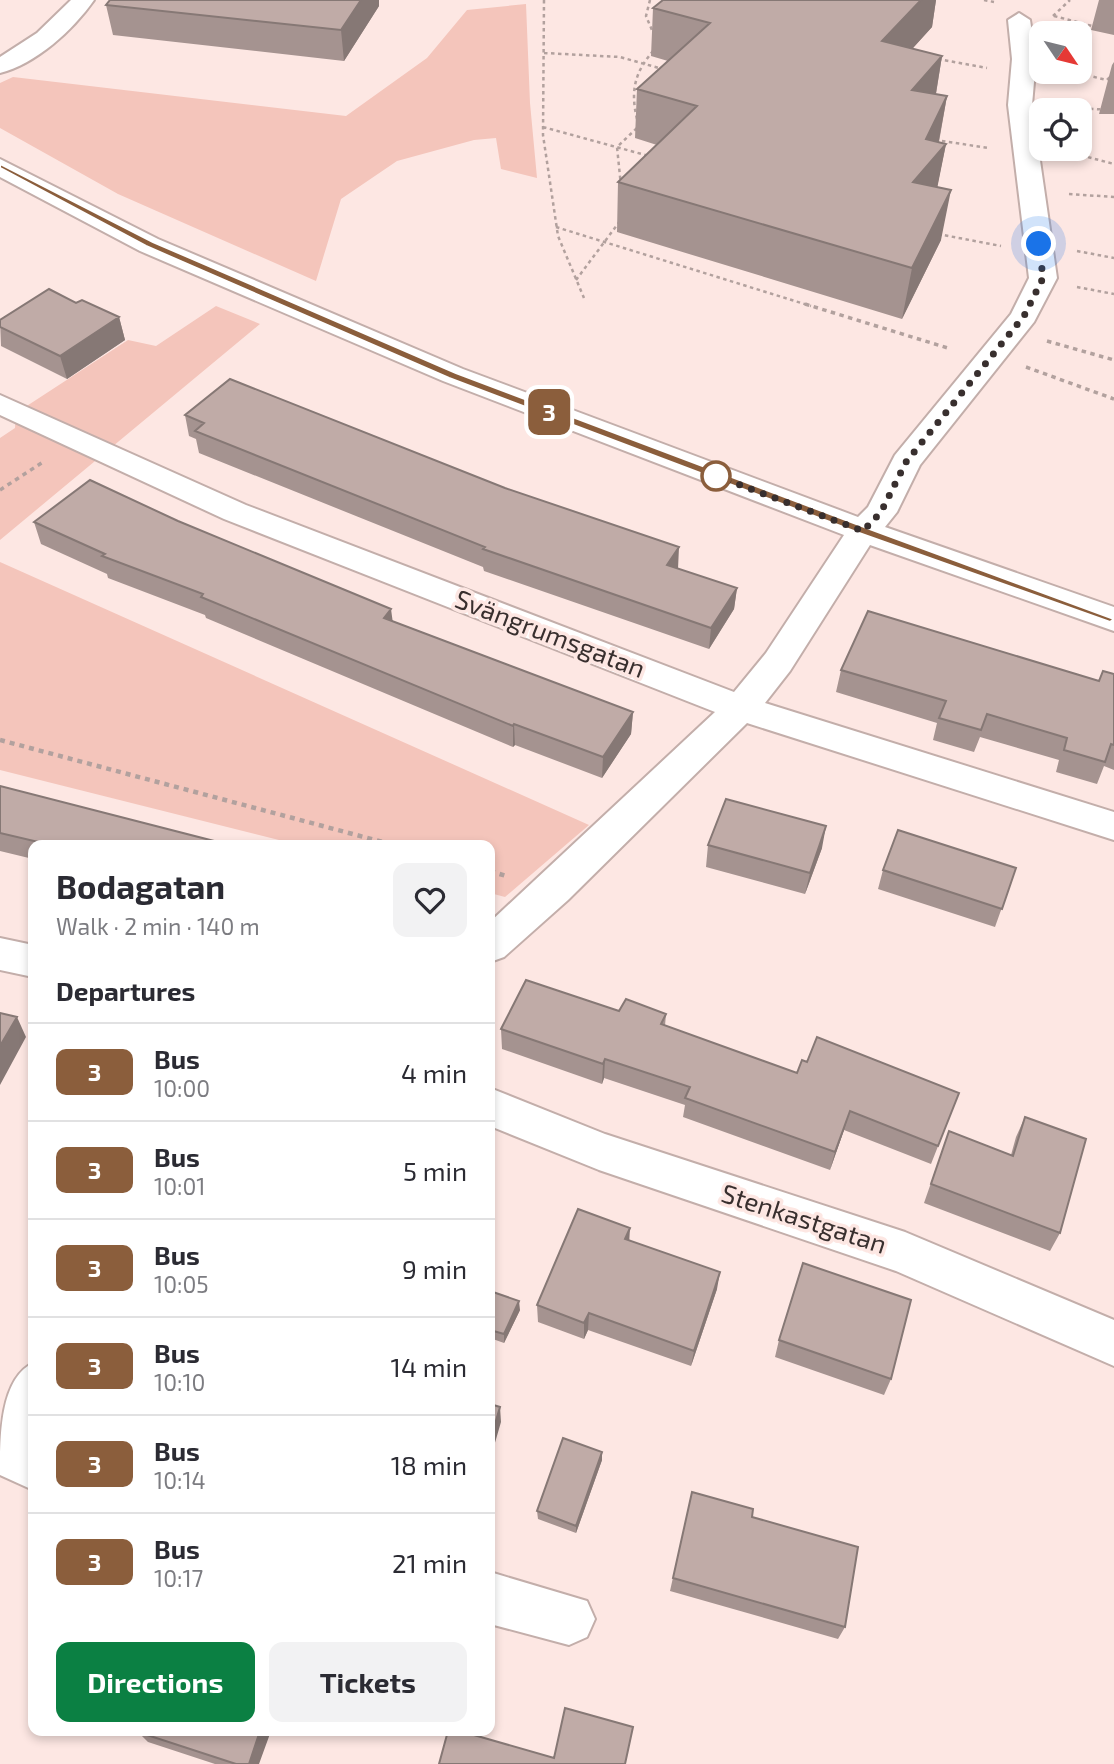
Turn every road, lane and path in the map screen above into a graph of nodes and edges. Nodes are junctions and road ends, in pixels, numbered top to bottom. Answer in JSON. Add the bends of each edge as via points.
{"nodes":[{"id":1,"x":83,"y":0,"type":"edge"},
{"id":2,"x":544,"y":0,"type":"edge"},
{"id":3,"x":650,"y":0,"type":"edge"},
{"id":4,"x":1053,"y":16,"type":"dead end"},
{"id":5,"x":1019,"y":20,"type":"dead end"},
{"id":6,"x":1102,"y":28,"type":"dead end"},
{"id":7,"x":544,"y":54,"type":"junction"},
{"id":8,"x":933,"y":58,"type":"edge"},
{"id":9,"x":641,"y":63,"type":"junction"},
{"id":10,"x":0,"y":66,"type":"edge"},
{"id":11,"x":667,"y":70,"type":"edge"},
{"id":12,"x":1114,"y":73,"type":"edge"},
{"id":13,"x":1092,"y":76,"type":"edge"},
{"id":14,"x":1107,"y":80,"type":"junction"},
{"id":15,"x":1021,"y":90,"type":"junction"},
{"id":16,"x":1107,"y":90,"type":"dead end"},
{"id":17,"x":1106,"y":100,"type":"dead end"},
{"id":18,"x":1106,"y":110,"type":"junction"},
{"id":19,"x":1114,"y":110,"type":"edge"},
{"id":20,"x":1029,"y":113,"type":"edge"},
{"id":21,"x":543,"y":127,"type":"junction"},
{"id":22,"x":932,"y":139,"type":"edge"},
{"id":23,"x":617,"y":147,"type":"junction"},
{"id":24,"x":1029,"y":150,"type":"edge"},
{"id":25,"x":656,"y":158,"type":"edge"},
{"id":26,"x":1092,"y":160,"type":"edge"},
{"id":27,"x":1040,"y":161,"type":"edge"},
{"id":28,"x":1114,"y":164,"type":"edge"},
{"id":29,"x":0,"y":167,"type":"edge"},
{"id":30,"x":621,"y":187,"type":"dead end"},
{"id":31,"x":1033,"y":192,"type":"junction"},
{"id":32,"x":1114,"y":197,"type":"edge"},
{"id":33,"x":625,"y":214,"type":"dead end"},
{"id":34,"x":556,"y":227,"type":"junction"},
{"id":35,"x":927,"y":232,"type":"edge"},
{"id":36,"x":606,"y":243,"type":"junction"},
{"id":37,"x":1040,"y":253,"type":"junction"},
{"id":38,"x":576,"y":280,"type":"junction"},
{"id":39,"x":584,"y":298,"type":"dead end"},
{"id":40,"x":998,"y":349,"type":"junction"},
{"id":41,"x":1114,"y":360,"type":"edge"},
{"id":42,"x":1114,"y":399,"type":"edge"},
{"id":43,"x":0,"y":404,"type":"edge"},
{"id":44,"x":76,"y":441,"type":"junction"},
{"id":45,"x":0,"y":491,"type":"edge"},
{"id":46,"x":863,"y":531,"type":"junction"},
{"id":47,"x":1114,"y":619,"type":"edge"},
{"id":48,"x":741,"y":708,"type":"junction"},
{"id":49,"x":0,"y":740,"type":"edge"},
{"id":50,"x":1114,"y":826,"type":"edge"},
{"id":51,"x":375,"y":840,"type":"edge"},
{"id":52,"x":495,"y":942,"type":"edge"},
{"id":53,"x":0,"y":954,"type":"edge"},
{"id":54,"x":28,"y":960,"type":"edge"},
{"id":55,"x":495,"y":1109,"type":"edge"},
{"id":56,"x":1114,"y":1343,"type":"edge"},
{"id":57,"x":28,"y":1396,"type":"edge"},
{"id":58,"x":0,"y":1449,"type":"edge"},
{"id":59,"x":28,"y":1463,"type":"edge"},
{"id":60,"x":495,"y":1599,"type":"edge"},
{"id":61,"x":569,"y":1619,"type":"dead end"}],
"edges":[{"from":1,"to":10,"type":"street","via":[[61,25]]},
{"from":2,"to":7,"type":"path"},
{"from":3,"to":9,"type":"path","via":[[646,16],[659,45]]},
{"from":4,"to":6,"type":"path"},
{"from":5,"to":15,"type":"street"},
{"from":7,"to":9,"type":"path","via":[[620,57]]},
{"from":7,"to":21,"type":"path"},
{"from":8,"to":15,"type":"path"},
{"from":9,"to":11,"type":"path"},
{"from":9,"to":23,"type":"path","via":[[631,95],[639,126]]},
{"from":12,"to":14,"type":"path"},
{"from":13,"to":14,"type":"path"},
{"from":14,"to":16,"type":"path"},
{"from":15,"to":18,"type":"path"},
{"from":15,"to":20,"type":"street"},
{"from":17,"to":18,"type":"path"},
{"from":18,"to":19,"type":"path"},
{"from":21,"to":23,"type":"path"},
{"from":21,"to":34,"type":"path"},
{"from":22,"to":24,"type":"path"},
{"from":23,"to":25,"type":"path"},
{"from":23,"to":30,"type":"path"},
{"from":26,"to":28,"type":"path"},
{"from":27,"to":31,"type":"street"},
{"from":29,"to":46,"type":"street","via":[[149,244],[372,342]]},
{"from":31,"to":32,"type":"path"},
{"from":31,"to":37,"type":"street"},
{"from":33,"to":36,"type":"path"},
{"from":34,"to":36,"type":"path"},
{"from":34,"to":38,"type":"path"},
{"from":35,"to":37,"type":"path"},
{"from":36,"to":38,"type":"path"},
{"from":36,"to":40,"type":"path"},
{"from":37,"to":40,"type":"street","via":[[1043,278],[1024,316]]},
{"from":38,"to":39,"type":"path"},
{"from":40,"to":41,"type":"path"},
{"from":40,"to":42,"type":"path"},
{"from":40,"to":46,"type":"street","via":[[906,462],[881,512]]},
{"from":43,"to":44,"type":"street","name":"Svängrumsgatan"},
{"from":44,"to":45,"type":"path"},
{"from":44,"to":48,"type":"street","name":"Svängrumsgatan","via":[[235,512]]},
{"from":46,"to":47,"type":"street"},
{"from":46,"to":48,"type":"street","via":[[778,662]]},
{"from":48,"to":50,"type":"street","name":"Svängrumsgatan"},
{"from":48,"to":52,"type":"street"},
{"from":49,"to":51,"type":"path"},
{"from":53,"to":54,"type":"street"},
{"from":55,"to":56,"type":"street","name":"Stenkastgatan","via":[[600,1151],[905,1253]]},
{"from":57,"to":58,"type":"street"},
{"from":58,"to":59,"type":"street"},
{"from":60,"to":61,"type":"street"}]}
